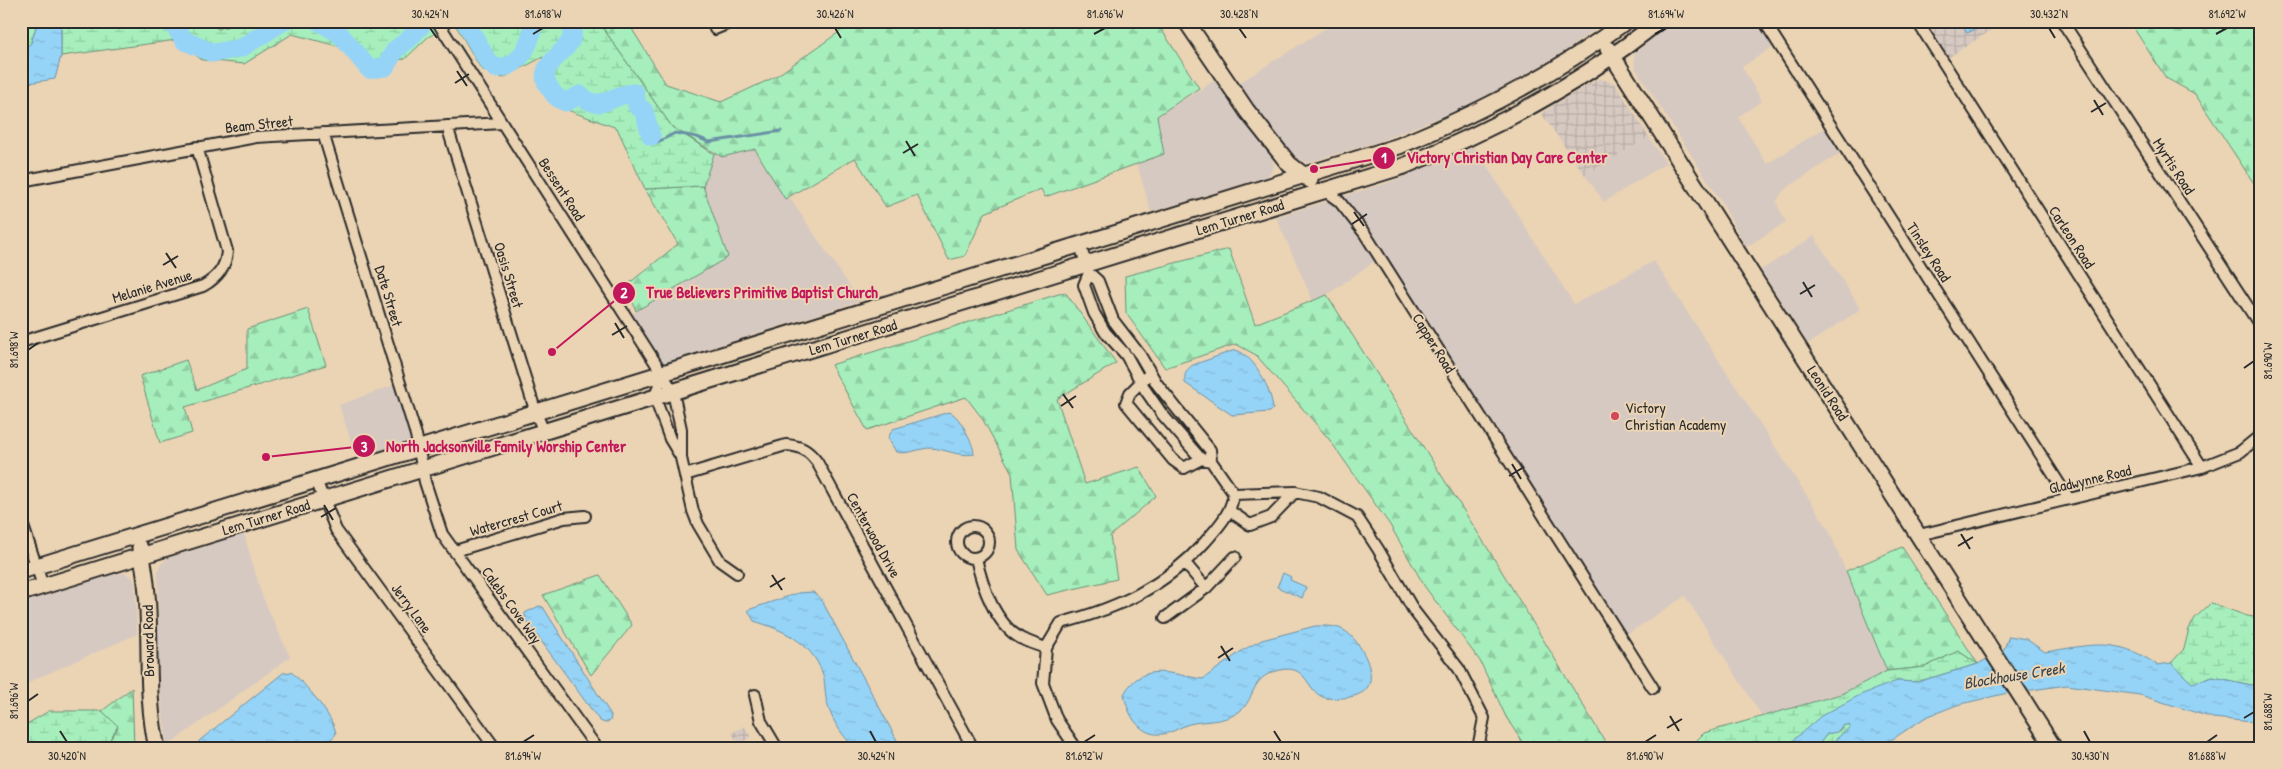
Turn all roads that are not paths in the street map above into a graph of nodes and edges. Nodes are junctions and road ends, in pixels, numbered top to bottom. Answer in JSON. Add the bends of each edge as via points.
{"nodes":[{"id":1,"x":734,"y":21,"type":"edge"},
{"id":2,"x":1186,"y":21,"type":"edge"},
{"id":3,"x":1626,"y":21,"type":"edge"},
{"id":4,"x":1659,"y":21,"type":"edge"},
{"id":5,"x":1764,"y":21,"type":"edge"},
{"id":6,"x":1917,"y":21,"type":"edge"},
{"id":7,"x":2062,"y":21,"type":"edge"},
{"id":8,"x":440,"y":26,"type":"edge"},
{"id":9,"x":715,"y":29,"type":"dead end"},
{"id":10,"x":1602,"y":39,"type":"junction"},
{"id":11,"x":1613,"y":56,"type":"junction"},
{"id":12,"x":502,"y":123,"type":"junction"},
{"id":13,"x":448,"y":126,"type":"junction"},
{"id":14,"x":324,"y":133,"type":"junction"},
{"id":15,"x":197,"y":147,"type":"junction"},
{"id":16,"x":1305,"y":176,"type":"junction"},
{"id":17,"x":21,"y":181,"type":"edge"},
{"id":18,"x":1325,"y":191,"type":"junction"},
{"id":19,"x":1080,"y":245,"type":"junction"},
{"id":20,"x":1088,"y":269,"type":"junction"},
{"id":21,"x":868,"y":310,"type":"junction"},
{"id":22,"x":2261,"y":327,"type":"edge"},
{"id":23,"x":875,"y":330,"type":"junction"},
{"id":24,"x":21,"y":342,"type":"edge"},
{"id":25,"x":662,"y":373,"type":"junction"},
{"id":26,"x":1151,"y":374,"type":"junction"},
{"id":27,"x":1141,"y":381,"type":"junction"},
{"id":28,"x":672,"y":392,"type":"junction"},
{"id":29,"x":655,"y":398,"type":"junction"},
{"id":30,"x":536,"y":412,"type":"junction"},
{"id":31,"x":544,"y":432,"type":"junction"},
{"id":32,"x":2261,"y":435,"type":"edge"},
{"id":33,"x":418,"y":448,"type":"junction"},
{"id":34,"x":681,"y":458,"type":"junction"},
{"id":35,"x":1206,"y":460,"type":"junction"},
{"id":36,"x":2202,"y":467,"type":"junction"},
{"id":37,"x":422,"y":469,"type":"junction"},
{"id":38,"x":685,"y":475,"type":"junction"},
{"id":39,"x":316,"y":480,"type":"junction"},
{"id":40,"x":1295,"y":492,"type":"junction"},
{"id":41,"x":1234,"y":494,"type":"junction"},
{"id":42,"x":2069,"y":499,"type":"junction"},
{"id":43,"x":323,"y":500,"type":"junction"},
{"id":44,"x":1230,"y":511,"type":"junction"},
{"id":45,"x":585,"y":516,"type":"dead end"},
{"id":46,"x":21,"y":520,"type":"edge"},
{"id":47,"x":137,"y":535,"type":"junction"},
{"id":48,"x":1919,"y":536,"type":"junction"},
{"id":49,"x":455,"y":551,"type":"junction"},
{"id":50,"x":142,"y":556,"type":"junction"},
{"id":51,"x":1235,"y":557,"type":"dead end"},
{"id":52,"x":976,"y":558,"type":"dead end"},
{"id":53,"x":1185,"y":564,"type":"junction"},
{"id":54,"x":37,"y":566,"type":"junction"},
{"id":55,"x":21,"y":571,"type":"edge"},
{"id":56,"x":737,"y":573,"type":"dead end"},
{"id":57,"x":44,"y":586,"type":"junction"},
{"id":58,"x":1206,"y":588,"type":"junction"},
{"id":59,"x":21,"y":592,"type":"edge"},
{"id":60,"x":1165,"y":618,"type":"dead end"},
{"id":61,"x":1046,"y":648,"type":"junction"},
{"id":62,"x":1652,"y":688,"type":"dead end"},
{"id":63,"x":755,"y":695,"type":"dead end"},
{"id":64,"x":157,"y":748,"type":"edge"},
{"id":65,"x":495,"y":748,"type":"edge"},
{"id":66,"x":597,"y":748,"type":"edge"},
{"id":67,"x":777,"y":748,"type":"edge"},
{"id":68,"x":972,"y":748,"type":"edge"},
{"id":69,"x":1076,"y":748,"type":"edge"},
{"id":70,"x":1478,"y":748,"type":"edge"},
{"id":71,"x":2054,"y":748,"type":"edge"}],
"edges":[{"from":1,"to":9,"type":"street"},
{"from":2,"to":16,"type":"main road","name":"Capper Road","via":[[1247,111],[1289,164]]},
{"from":3,"to":10,"type":"main road","name":"Lem Turner Road"},
{"from":4,"to":11,"type":"main road","name":"Lem Turner Road"},
{"from":5,"to":42,"type":"street","name":"Tinsley Road"},
{"from":6,"to":36,"type":"street","name":"Carleon Road"},
{"from":7,"to":22,"type":"street","name":"Myrtis Road"},
{"from":8,"to":12,"type":"street","name":"Bessent Road"},
{"from":10,"to":11,"type":"main road","name":"Leonid Road"},
{"from":10,"to":16,"type":"main road","name":"Lem Turner Road","via":[[1531,84],[1468,116],[1398,146]]},
{"from":11,"to":18,"type":"main road","name":"Lem Turner Road","via":[[1546,99],[1470,138],[1404,166]]},
{"from":11,"to":48,"type":"main road","name":"Leonid Road"},
{"from":12,"to":13,"type":"street","name":"Beam Street"},
{"from":12,"to":25,"type":"street","name":"Bessent Road"},
{"from":13,"to":14,"type":"street","name":"Beam Street"},
{"from":13,"to":30,"type":"street","name":"Oasis Street"},
{"from":14,"to":15,"type":"street","name":"Beam Street","via":[[256,137]]},
{"from":14,"to":33,"type":"street","name":"Date Street"},
{"from":15,"to":17,"type":"street","name":"Beam Street"},
{"from":15,"to":24,"type":"street","name":"Melanie Avenue","via":[[227,251],[226,262],[212,281]]},
{"from":16,"to":18,"type":"main road","name":"Capper Road"},
{"from":16,"to":19,"type":"main road","name":"Lem Turner Road"},
{"from":18,"to":20,"type":"main road","name":"Lem Turner Road"},
{"from":18,"to":62,"type":"street","name":"Capper Road","via":[[1339,201],[1365,234]]},
{"from":19,"to":20,"type":"street"},
{"from":19,"to":21,"type":"main road","name":"Lem Turner Road"},
{"from":20,"to":23,"type":"main road","name":"Lem Turner Road"},
{"from":20,"to":26,"type":"street","via":[[1098,281],[1113,320]]},
{"from":20,"to":27,"type":"street","via":[[1084,285],[1094,313]]},
{"from":21,"to":23,"type":"main road"},
{"from":21,"to":25,"type":"main road","name":"Lem Turner Road"},
{"from":23,"to":28,"type":"main road","name":"Lem Turner Road"},
{"from":25,"to":28,"type":"street","name":"Bessent Road"},
{"from":25,"to":29,"type":"street"},
{"from":25,"to":30,"type":"main road","name":"Lem Turner Road"},
{"from":26,"to":27,"type":"street"},
{"from":26,"to":35,"type":"street","via":[[1210,450]]},
{"from":27,"to":35,"type":"street","via":[[1162,414]]},
{"from":27,"to":35,"type":"street","via":[[1126,403],[1173,460],[1184,468]]},
{"from":28,"to":29,"type":"main road","name":"Lem Turner Road"},
{"from":28,"to":34,"type":"street","name":"Bessent Road","via":[[681,429]]},
{"from":29,"to":31,"type":"main road","name":"Lem Turner Road"},
{"from":29,"to":34,"type":"street","name":"Bessent Road"},
{"from":30,"to":31,"type":"street","name":"Oasis Street"},
{"from":30,"to":33,"type":"main road","name":"Lem Turner Road"},
{"from":31,"to":37,"type":"main road","name":"Lem Turner Road"},
{"from":32,"to":36,"type":"street","name":"Gladwynne Road","via":[[2240,452]]},
{"from":33,"to":37,"type":"street","name":"Date Street"},
{"from":33,"to":39,"type":"main road","name":"Lem Turner Road"},
{"from":34,"to":38,"type":"street","name":"Bessent Road"},
{"from":35,"to":41,"type":"street"},
{"from":36,"to":42,"type":"street","name":"Gladwynne Road"},
{"from":37,"to":43,"type":"main road","name":"Lem Turner Road"},
{"from":37,"to":49,"type":"street","name":"Calebs Cove Way","via":[[437,523]]},
{"from":38,"to":56,"type":"street","name":"Bessent Road","via":[[698,524],[720,561]]},
{"from":38,"to":68,"type":"street","name":"Centerwood Drive","via":[[786,445],[800,446],[809,451]]},
{"from":39,"to":43,"type":"street","name":"Jerry Lane"},
{"from":39,"to":47,"type":"main road","name":"Lem Turner Road"},
{"from":40,"to":41,"type":"street"},
{"from":40,"to":44,"type":"street","via":[[1271,517],[1250,525]]},
{"from":40,"to":70,"type":"street","via":[[1319,497],[1357,517],[1414,611],[1459,669],[1484,718]]},
{"from":41,"to":44,"type":"street"},
{"from":42,"to":48,"type":"street","name":"Gladwynne Road"},
{"from":43,"to":50,"type":"main road","name":"Lem Turner Road"},
{"from":43,"to":65,"type":"street","name":"Jerry Lane","via":[[336,530]]},
{"from":44,"to":53,"type":"street"},
{"from":45,"to":49,"type":"street","name":"Watercrest Court","via":[[564,518]]},
{"from":46,"to":54,"type":"street"},
{"from":47,"to":50,"type":"main road","name":"Broward Road"},
{"from":47,"to":54,"type":"main road","name":"Lem Turner Road"},
{"from":48,"to":71,"type":"main road","name":"Leonid Road"},
{"from":49,"to":66,"type":"street","name":"Calebs Cove Way"},
{"from":50,"to":57,"type":"main road","name":"Lem Turner Road"},
{"from":50,"to":64,"type":"main road","name":"Broward Road","via":[[148,607],[151,713]]},
{"from":51,"to":58,"type":"street"},
{"from":52,"to":61,"type":"street","via":[[988,595],[1001,619],[1020,637]]},
{"from":53,"to":58,"type":"street"},
{"from":53,"to":61,"type":"street","via":[[1144,593],[1096,614],[1060,623]]},
{"from":54,"to":55,"type":"main road","name":"Lem Turner Road"},
{"from":54,"to":57,"type":"street"},
{"from":57,"to":59,"type":"main road","name":"Lem Turner Road"},
{"from":58,"to":60,"type":"street"},
{"from":61,"to":69,"type":"street","via":[[1042,683],[1057,720]]},
{"from":63,"to":67,"type":"street","via":[[761,721]]}]}
